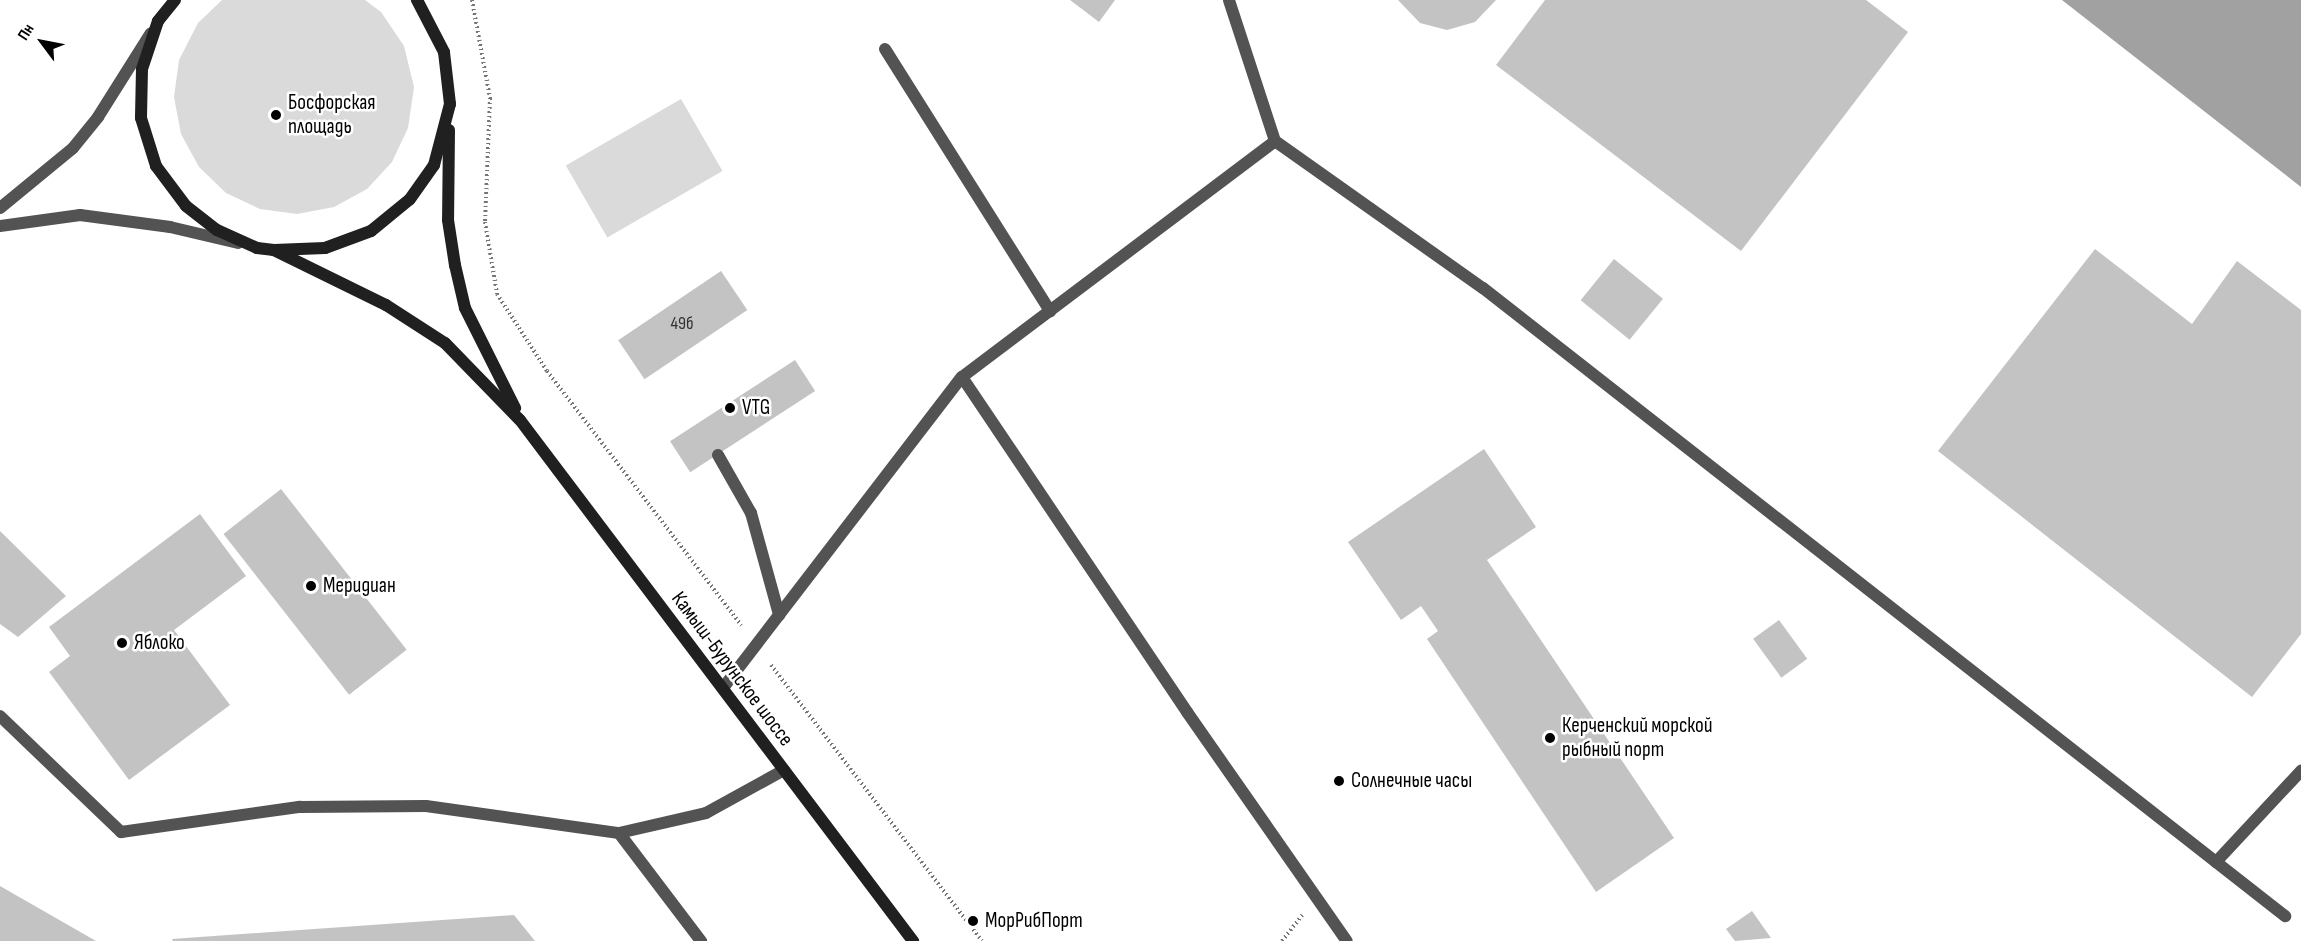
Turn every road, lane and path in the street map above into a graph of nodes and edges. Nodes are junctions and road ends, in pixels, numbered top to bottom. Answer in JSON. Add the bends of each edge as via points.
{"nodes":[{"id":1,"x":175,"y":0,"type":"edge"},
{"id":2,"x":417,"y":0,"type":"edge"},
{"id":3,"x":472,"y":0,"type":"edge"},
{"id":4,"x":1229,"y":0,"type":"edge"},
{"id":5,"x":158,"y":21,"type":"junction"},
{"id":6,"x":885,"y":49,"type":"dead end"},
{"id":7,"x":449,"y":112,"type":"junction"},
{"id":8,"x":1275,"y":141,"type":"junction"},
{"id":9,"x":0,"y":208,"type":"edge"},
{"id":10,"x":0,"y":225,"type":"edge"},
{"id":11,"x":257,"y":248,"type":"junction"},
{"id":12,"x":274,"y":250,"type":"junction"},
{"id":13,"x":1050,"y":311,"type":"junction"},
{"id":14,"x":547,"y":371,"type":"dead end"},
{"id":15,"x":962,"y":377,"type":"junction"},
{"id":16,"x":520,"y":420,"type":"junction"},
{"id":17,"x":718,"y":455,"type":"dead end"},
{"id":18,"x":779,"y":615,"type":"junction"},
{"id":19,"x":723,"y":688,"type":"junction"},
{"id":20,"x":0,"y":716,"type":"edge"},
{"id":21,"x":784,"y":770,"type":"junction"},
{"id":22,"x":2301,"y":771,"type":"edge"},
{"id":23,"x":618,"y":833,"type":"junction"},
{"id":24,"x":2216,"y":862,"type":"junction"},
{"id":25,"x":1315,"y":898,"type":"junction"},
{"id":26,"x":2285,"y":916,"type":"dead end"},
{"id":27,"x":701,"y":941,"type":"edge"},
{"id":28,"x":913,"y":941,"type":"edge"},
{"id":29,"x":1282,"y":941,"type":"edge"},
{"id":30,"x":1347,"y":941,"type":"edge"}],
"edges":[{"from":1,"to":5,"type":"main road"},
{"from":2,"to":7,"type":"main road","via":[[444,52]]},
{"from":3,"to":14,"type":"path","via":[[490,98],[485,222],[496,294]]},
{"from":4,"to":8,"type":"street"},
{"from":5,"to":9,"type":"street","via":[[98,117],[73,148]]},
{"from":5,"to":11,"type":"main road","via":[[142,69],[141,118],[156,166],[186,206],[217,230]]},
{"from":6,"to":13,"type":"street"},
{"from":7,"to":12,"type":"main road","via":[[434,165],[410,199],[371,231],[325,248]]},
{"from":7,"to":16,"type":"main road","via":[[448,220],[455,265],[465,308]]},
{"from":8,"to":13,"type":"street"},
{"from":8,"to":24,"type":"street","via":[[1483,288]]},
{"from":10,"to":11,"type":"street","via":[[80,215],[170,226]]},
{"from":11,"to":12,"type":"main road"},
{"from":12,"to":16,"type":"main road","via":[[386,305],[445,343]]},
{"from":13,"to":15,"type":"street"},
{"from":15,"to":18,"type":"street"},
{"from":15,"to":25,"type":"street"},
{"from":16,"to":19,"type":"main road","name":"Камыш-Бурунское шоссе"},
{"from":17,"to":18,"type":"street","via":[[751,513]]},
{"from":18,"to":19,"type":"street"},
{"from":19,"to":21,"type":"main road","name":"Камыш-Бурунское шоссе"},
{"from":20,"to":23,"type":"street","via":[[122,832],[300,807],[426,806]]},
{"from":21,"to":23,"type":"street","via":[[706,813]]},
{"from":21,"to":28,"type":"main road","name":"Камыш-Бурунское шоссе"},
{"from":22,"to":24,"type":"street"},
{"from":23,"to":27,"type":"street"},
{"from":24,"to":26,"type":"street"},
{"from":25,"to":29,"type":"path"},
{"from":25,"to":30,"type":"street"}]}
